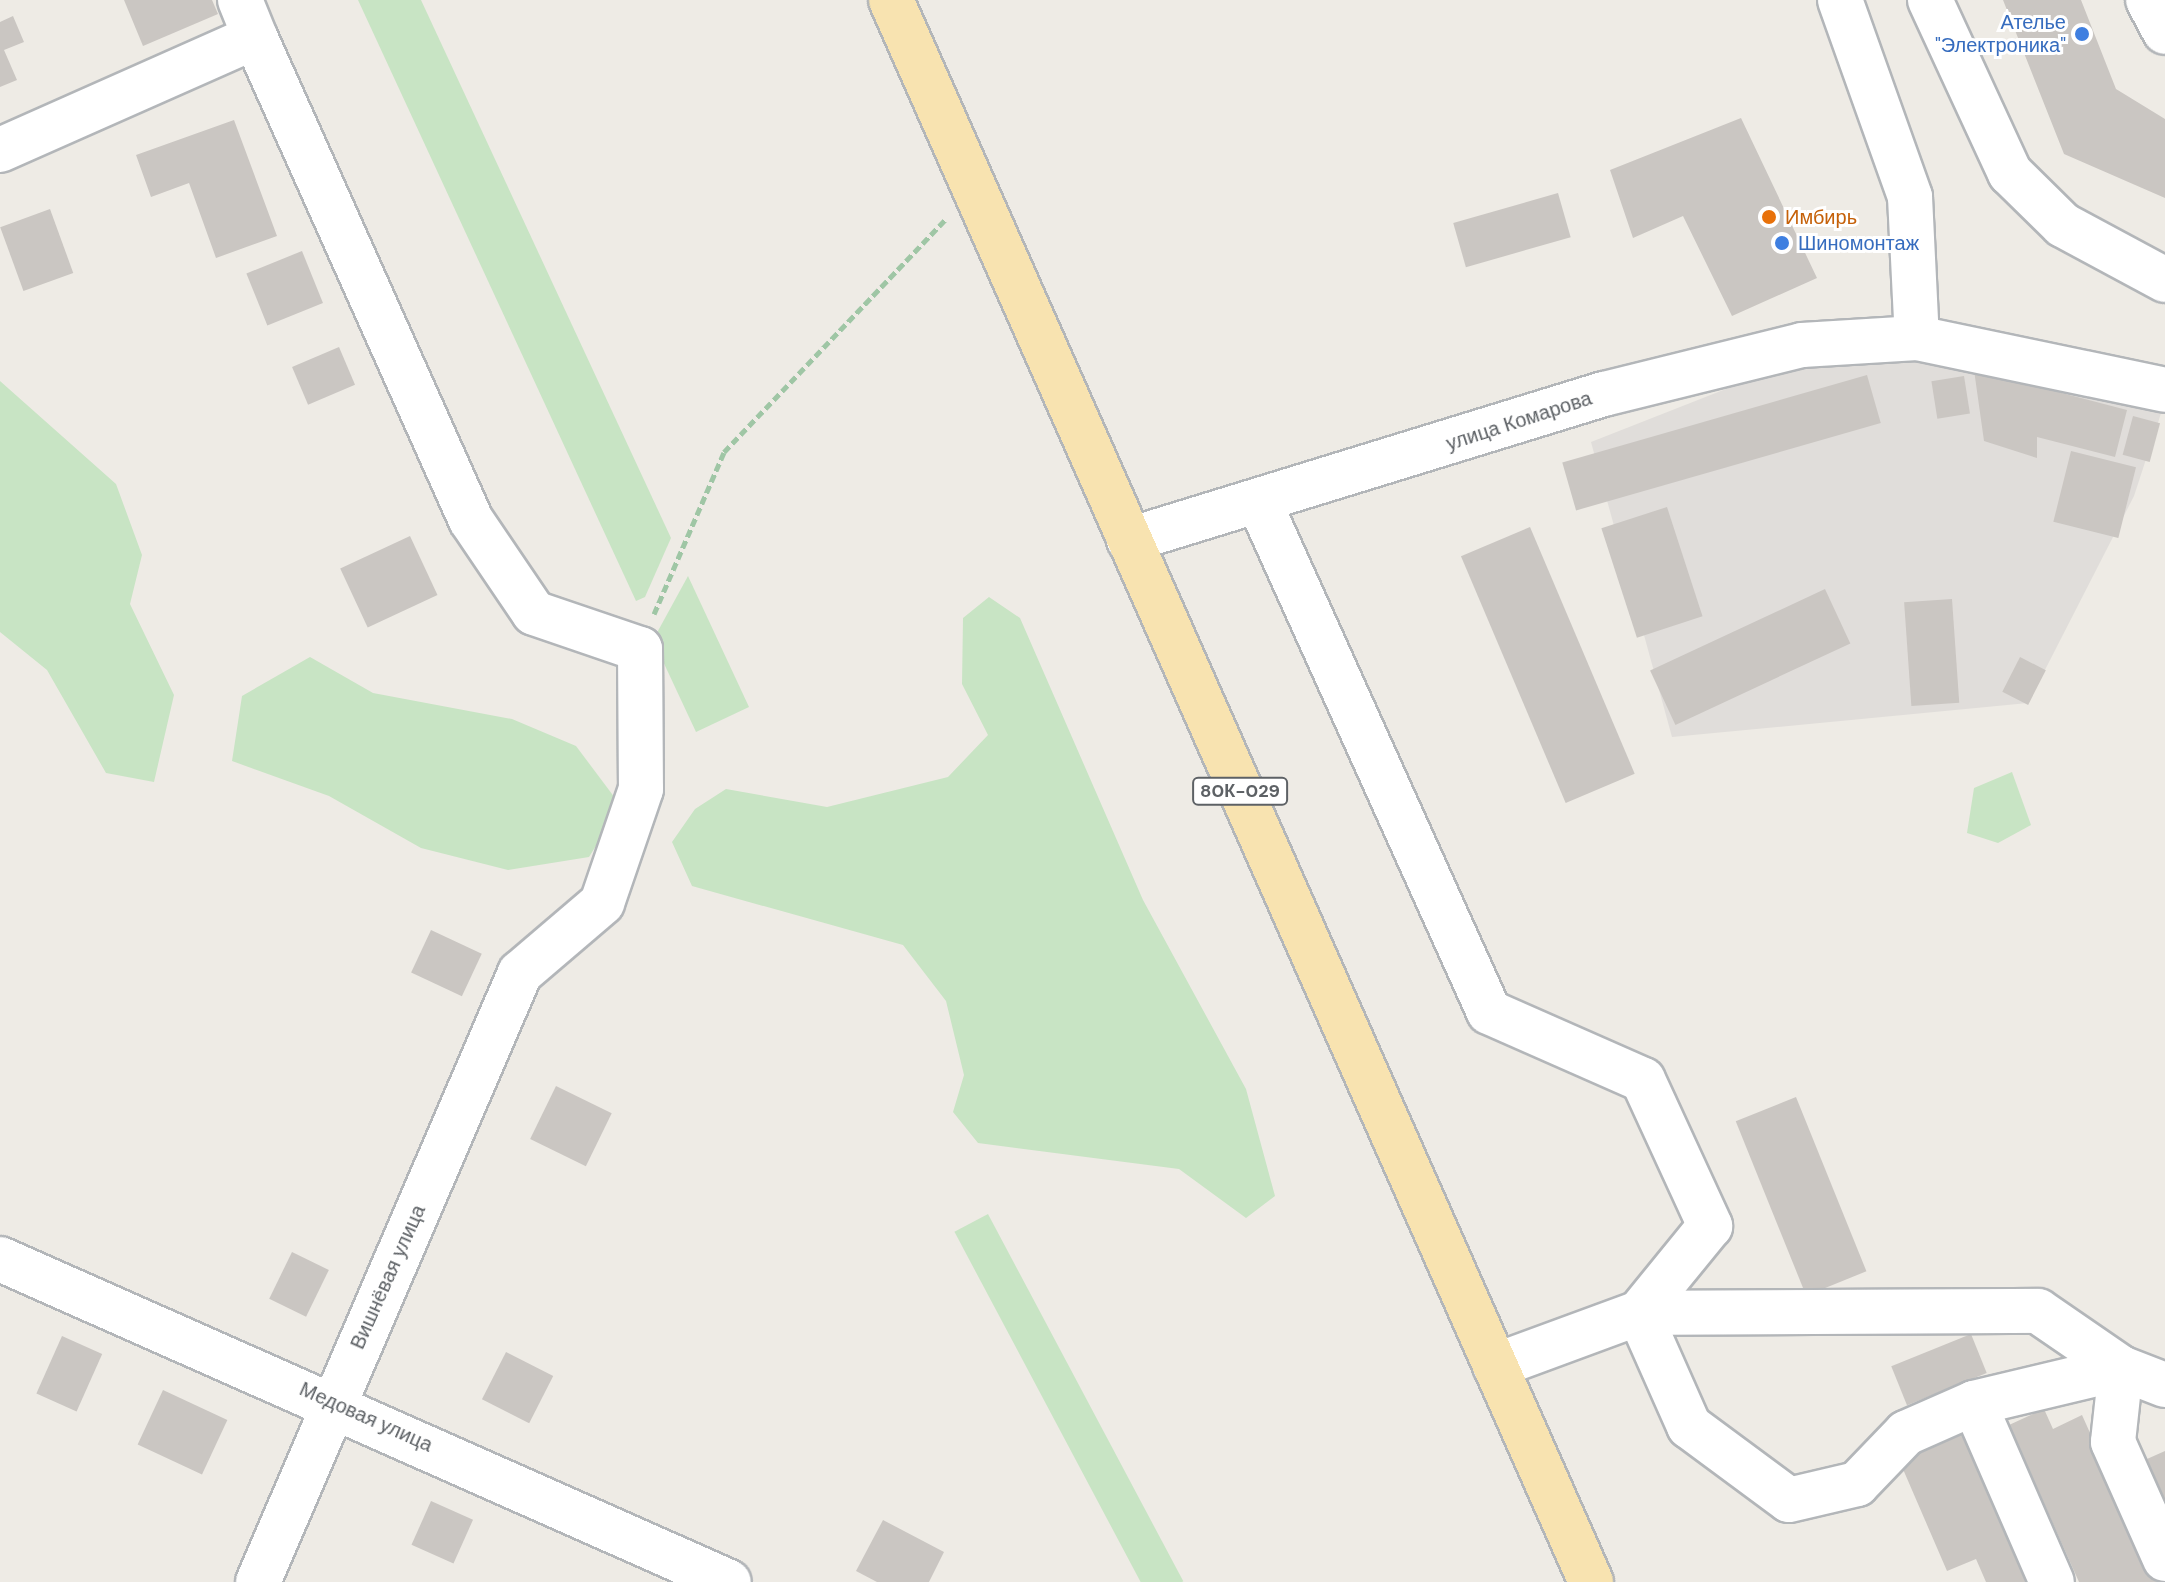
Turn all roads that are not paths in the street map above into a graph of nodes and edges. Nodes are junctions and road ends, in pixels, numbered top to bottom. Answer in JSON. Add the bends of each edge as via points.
{"nodes":[{"id":1,"x":891,"y":0,"type":"edge"},
{"id":2,"x":1840,"y":0,"type":"edge"},
{"id":3,"x":1930,"y":0,"type":"edge"},
{"id":4,"x":2148,"y":0,"type":"edge"},
{"id":5,"x":247,"y":18,"type":"edge"},
{"id":6,"x":2165,"y":32,"type":"edge"},
{"id":7,"x":0,"y":150,"type":"edge"},
{"id":8,"x":2165,"y":280,"type":"edge"},
{"id":9,"x":1917,"y":338,"type":"junction"},
{"id":10,"x":2165,"y":390,"type":"edge"},
{"id":11,"x":1260,"y":504,"type":"junction"},
{"id":12,"x":1129,"y":540,"type":"junction"},
{"id":13,"x":0,"y":1259,"type":"edge"},
{"id":14,"x":1639,"y":1313,"type":"junction"},
{"id":15,"x":1495,"y":1366,"type":"junction"},
{"id":16,"x":2121,"y":1368,"type":"junction"},
{"id":17,"x":2165,"y":1385,"type":"edge"},
{"id":18,"x":334,"y":1402,"type":"junction"},
{"id":19,"x":1974,"y":1403,"type":"junction"},
{"id":20,"x":2165,"y":1559,"type":"edge"},
{"id":21,"x":258,"y":1582,"type":"edge"},
{"id":22,"x":729,"y":1582,"type":"edge"},
{"id":23,"x":1591,"y":1582,"type":"edge"},
{"id":24,"x":2052,"y":1582,"type":"edge"}],
"edges":[{"from":1,"to":12,"type":"main road","number":"80К-029"},
{"from":2,"to":9,"type":"street","via":[[1910,197]]},
{"from":3,"to":8,"type":"street","via":[[2010,173],[2063,225]]},
{"from":4,"to":6,"type":"street"},
{"from":5,"to":7,"type":"street"},
{"from":5,"to":18,"type":"street","name":"Вишнёвая улица","via":[[471,520],[534,613],[640,649],[641,789],[602,903],[520,973]]},
{"from":9,"to":10,"type":"street","name":"улица Комарова"},
{"from":9,"to":11,"type":"street","name":"улица Комарова","via":[[1802,345],[1604,394]]},
{"from":11,"to":12,"type":"street","name":"улица Комарова"},
{"from":11,"to":14,"type":"street","via":[[1489,1012],[1643,1080],[1650,1093],[1710,1226]]},
{"from":12,"to":15,"type":"main road","number":"80К-029"},
{"from":13,"to":18,"type":"street","name":"Медовая улица"},
{"from":14,"to":15,"type":"street"},
{"from":14,"to":16,"type":"street","via":[[2038,1311]]},
{"from":14,"to":19,"type":"street","via":[[1689,1426],[1789,1500],[1857,1484],[1906,1433]]},
{"from":15,"to":23,"type":"main road","number":"80К-029"},
{"from":16,"to":17,"type":"street"},
{"from":16,"to":19,"type":"street"},
{"from":16,"to":20,"type":"street","via":[[2113,1442]]},
{"from":18,"to":21,"type":"street","name":"Вишнёвая улица"},
{"from":18,"to":22,"type":"street","name":"Медовая улица"},
{"from":19,"to":24,"type":"street"}]}
